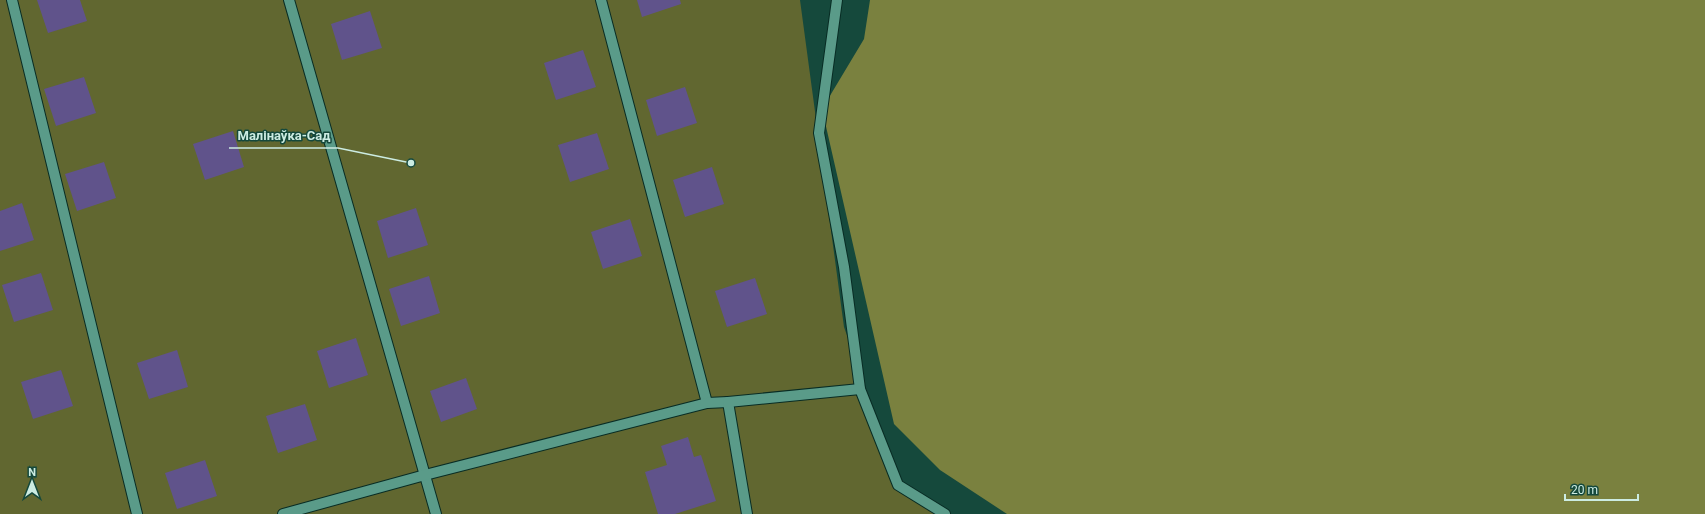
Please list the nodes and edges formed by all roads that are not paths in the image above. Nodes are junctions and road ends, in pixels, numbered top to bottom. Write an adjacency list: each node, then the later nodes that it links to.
1 (12, 0): 9 (street)
2 (289, 0): 8 (street)
3 (601, 0): 7 (street)
4 (837, 0): 5 (street)
5 (860, 389): 6 (street); 13 (street)
6 (728, 402): 7 (street); 12 (street)
7 (707, 403): 8 (street)
8 (425, 475): 10 (street); 11 (street)
9 (137, 514)
10 (283, 514)
11 (436, 514)
12 (747, 514)
13 (945, 514)

